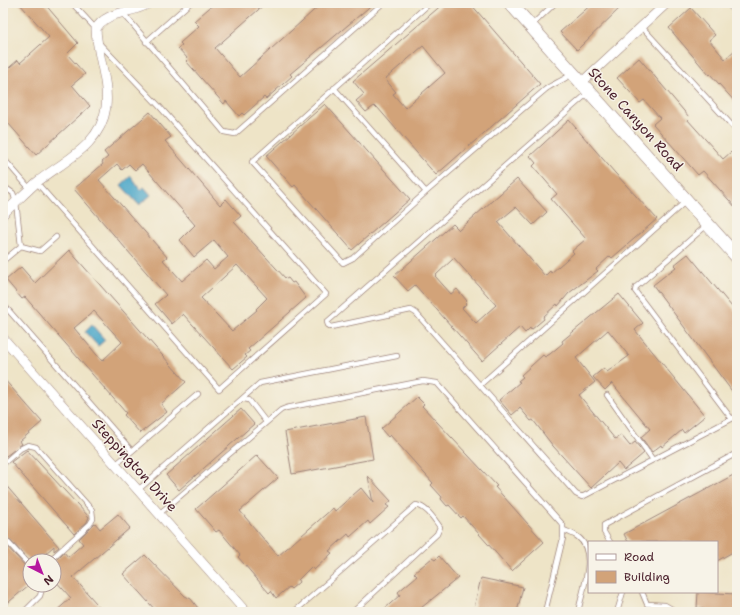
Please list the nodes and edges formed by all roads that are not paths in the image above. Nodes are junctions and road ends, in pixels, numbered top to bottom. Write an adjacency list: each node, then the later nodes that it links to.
1 (72, 3): 14 (lane)
2 (149, 3): 11 (street)
3 (190, 3): 15 (lane)
4 (383, 3): 15 (lane)
5 (430, 3): 18 (lane)
6 (510, 3): 12 (street, Stone Canyon Road)
7 (555, 3): 12 (lane)
8 (667, 3): 13 (street)
9 (730, 3): 10 (street)
10 (737, 11)
11 (123, 14): 14 (street); 15 (lane)
12 (531, 26): 17 (street, Stone Canyon Road)
13 (642, 27): 17 (street); 19 (lane)
14 (96, 29): 16 (street)
15 (146, 42)
16 (98, 43): 22 (street); 22 (lane)
17 (581, 83): 23 (lane); 24 (street, Stone Canyon Road); 35 (lane)
18 (334, 88): 23 (lane); 23 (lane)
19 (737, 131)
20 (3, 158): 22 (lane)
21 (3, 186): 25 (lane)
22 (34, 186): 25 (street)
23 (426, 192)
24 (687, 200): 27 (street, Stone Canyon Road); 35 (lane)
25 (16, 202): 26 (street); 29 (lane)
26 (3, 214)
27 (708, 224): 30 (street, Stone Canyon Road); 40 (lane)
28 (56, 237): 29 (lane)
29 (21, 246): 31 (lane)
30 (737, 257)
31 (3, 261)
32 (3, 304): 42 (lane)
33 (3, 338): 46 (street, Steppington Drive)
34 (397, 356): 38 (lane)
35 (480, 385): 44 (lane)
36 (198, 394): 42 (lane)
37 (607, 395): 44 (lane)
38 (244, 399): 41 (lane); 47 (lane)
39 (737, 416): 40 (lane)
40 (732, 418): 44 (lane)
41 (266, 422): 48 (lane); 49 (lane)
42 (132, 451): 46 (lane)
43 (737, 453): 51 (lane)
44 (653, 460)
45 (3, 464): 52 (lane)
46 (115, 465): 47 (street, Steppington Drive)
47 (138, 490): 48 (street, Steppington Drive)
48 (159, 514): 60 (street, Steppington Drive)
49 (564, 530): 53 (lane); 63 (lane)
50 (3, 537): 54 (lane)
51 (609, 541)
52 (58, 553)
53 (588, 556)
54 (22, 557)
55 (588, 566): 64 (lane)
56 (41, 593): 59 (lane)
57 (623, 593): 65 (lane)
58 (642, 593): 66 (lane)
59 (24, 612)
60 (246, 612)
61 (294, 612): 62 (lane)
62 (353, 612)
63 (545, 612)
64 (578, 612)
65 (617, 612)
66 (677, 612)

